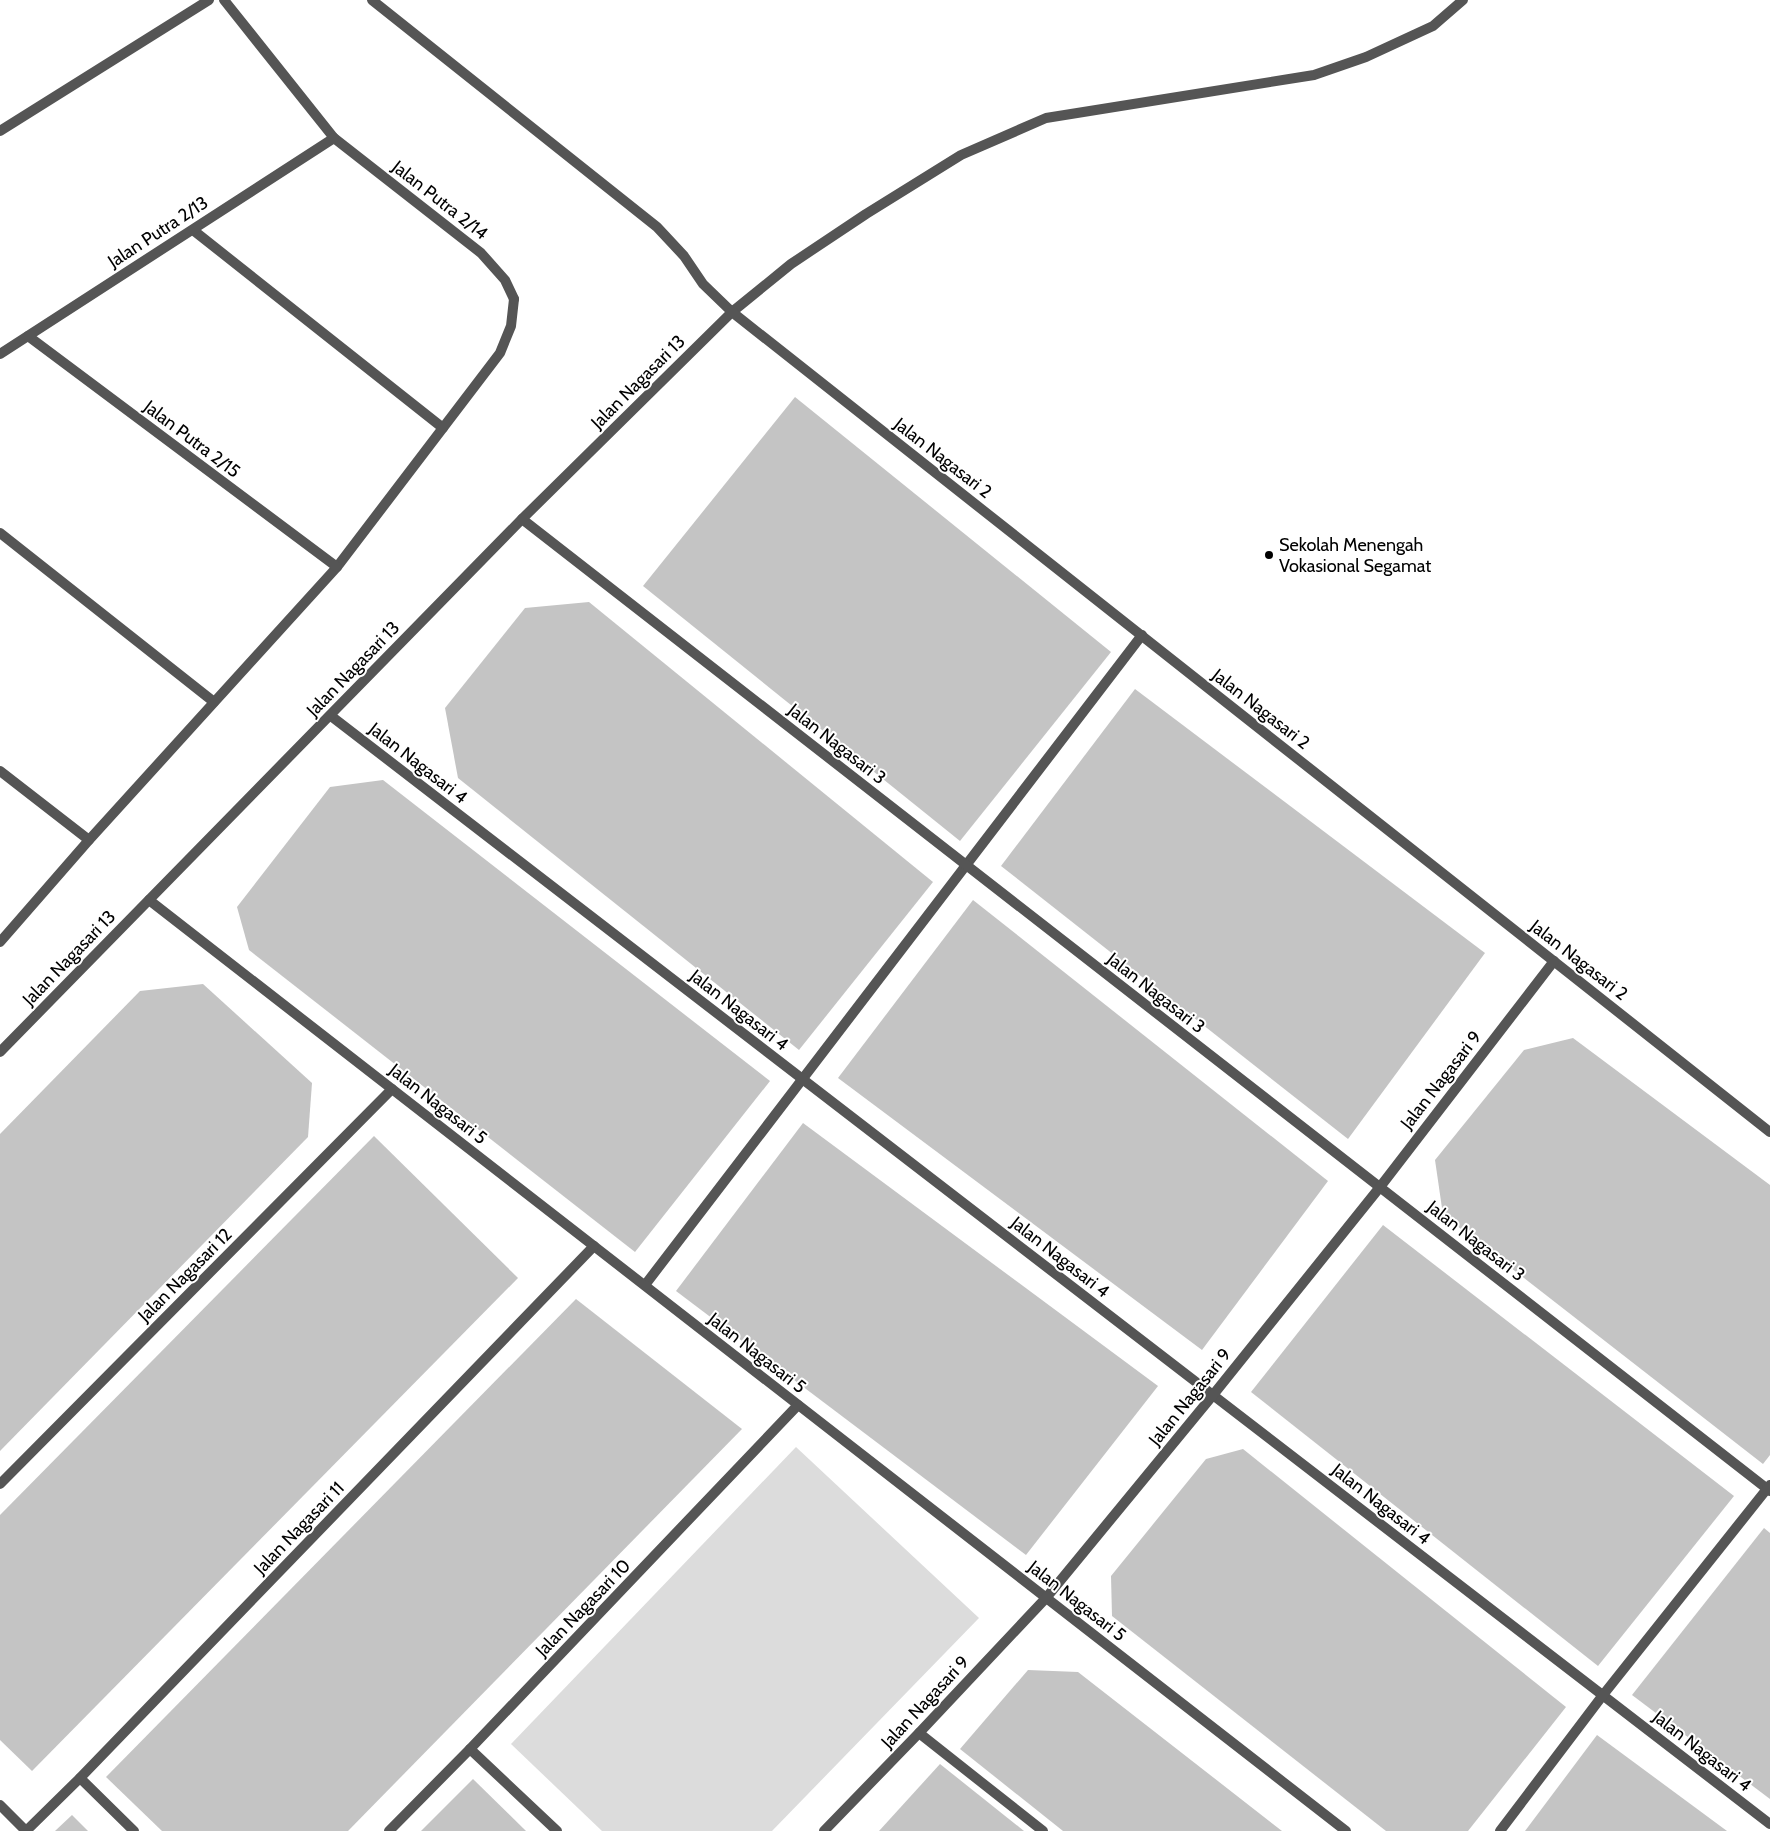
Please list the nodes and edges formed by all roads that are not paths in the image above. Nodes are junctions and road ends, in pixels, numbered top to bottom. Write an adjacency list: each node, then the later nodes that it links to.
1 (209, 0): 5 (street)
2 (224, 0): 6 (street, Jalan Putra 2/14)
3 (372, 0): 8 (street, Jalan Nagasari 2)
4 (1463, 0): 8 (street, Jalan Nagasari 13)
5 (0, 131)
6 (334, 138): 7 (street, Jalan Putra 2/13); 11 (street, Jalan Putra 2/14)
7 (192, 230): 9 (street, Jalan Putra 2/13); 11 (street)
8 (732, 312): 12 (street, Jalan Nagasari 13); 15 (street, Jalan Nagasari 2)
9 (28, 336): 10 (street, Jalan Putra 2/13); 14 (street, Jalan Putra 2/15)
10 (0, 354)
11 (443, 428): 14 (street)
12 (522, 519): 17 (street, Jalan Nagasari 13); 20 (street, Jalan Nagasari 3)
13 (0, 533): 16 (street)
14 (337, 567): 16 (street)
15 (1142, 635): 20 (street); 23 (street, Jalan Nagasari 2)
16 (214, 702): 19 (street)
17 (331, 716): 21 (street, Jalan Nagasari 13); 25 (street, Jalan Nagasari 4)
18 (0, 771): 19 (street)
19 (89, 840): 22 (street)
20 (965, 864): 25 (street); 28 (street, Jalan Nagasari 3)
21 (149, 900): 24 (street, Jalan Nagasari 13); 26 (street, Jalan Nagasari 5)
22 (0, 942)
23 (1554, 961): 27 (street, Jalan Nagasari 2); 28 (street, Jalan Nagasari 9)
24 (0, 1052)
25 (802, 1078): 30 (street); 31 (street, Jalan Nagasari 4)
26 (392, 1089): 29 (street, Jalan Nagasari 5); 33 (street, Jalan Nagasari 12)
27 (1770, 1132)
28 (1380, 1187): 31 (street, Jalan Nagasari 9); 34 (street, Jalan Nagasari 3)
29 (594, 1246): 30 (street, Jalan Nagasari 5); 39 (street, Jalan Nagasari 11)
30 (645, 1285): 32 (street, Jalan Nagasari 5)
31 (1214, 1395): 35 (street, Jalan Nagasari 9); 36 (street, Jalan Nagasari 4)
32 (798, 1405): 35 (street, Jalan Nagasari 5); 38 (street, Jalan Nagasari 10)
33 (0, 1484)
34 (1769, 1488): 36 (street)
35 (1046, 1598): 37 (street, Jalan Nagasari 9); 48 (street, Jalan Nagasari 5)
36 (1603, 1695): 41 (street, Jalan Nagasari 4); 49 (street)
37 (919, 1733): 46 (street, Jalan Nagasari 9); 47 (street)
38 (470, 1749): 44 (street, Jalan Nagasari 10); 45 (street)
39 (80, 1778): 42 (street, Jalan Nagasari 11); 43 (street)
40 (0, 1806): 42 (street)
41 (1770, 1824)
42 (26, 1831)
43 (134, 1831)
44 (389, 1831)
45 (557, 1831)
46 (824, 1831)
47 (1043, 1831)
48 (1346, 1831)
49 (1500, 1831)

